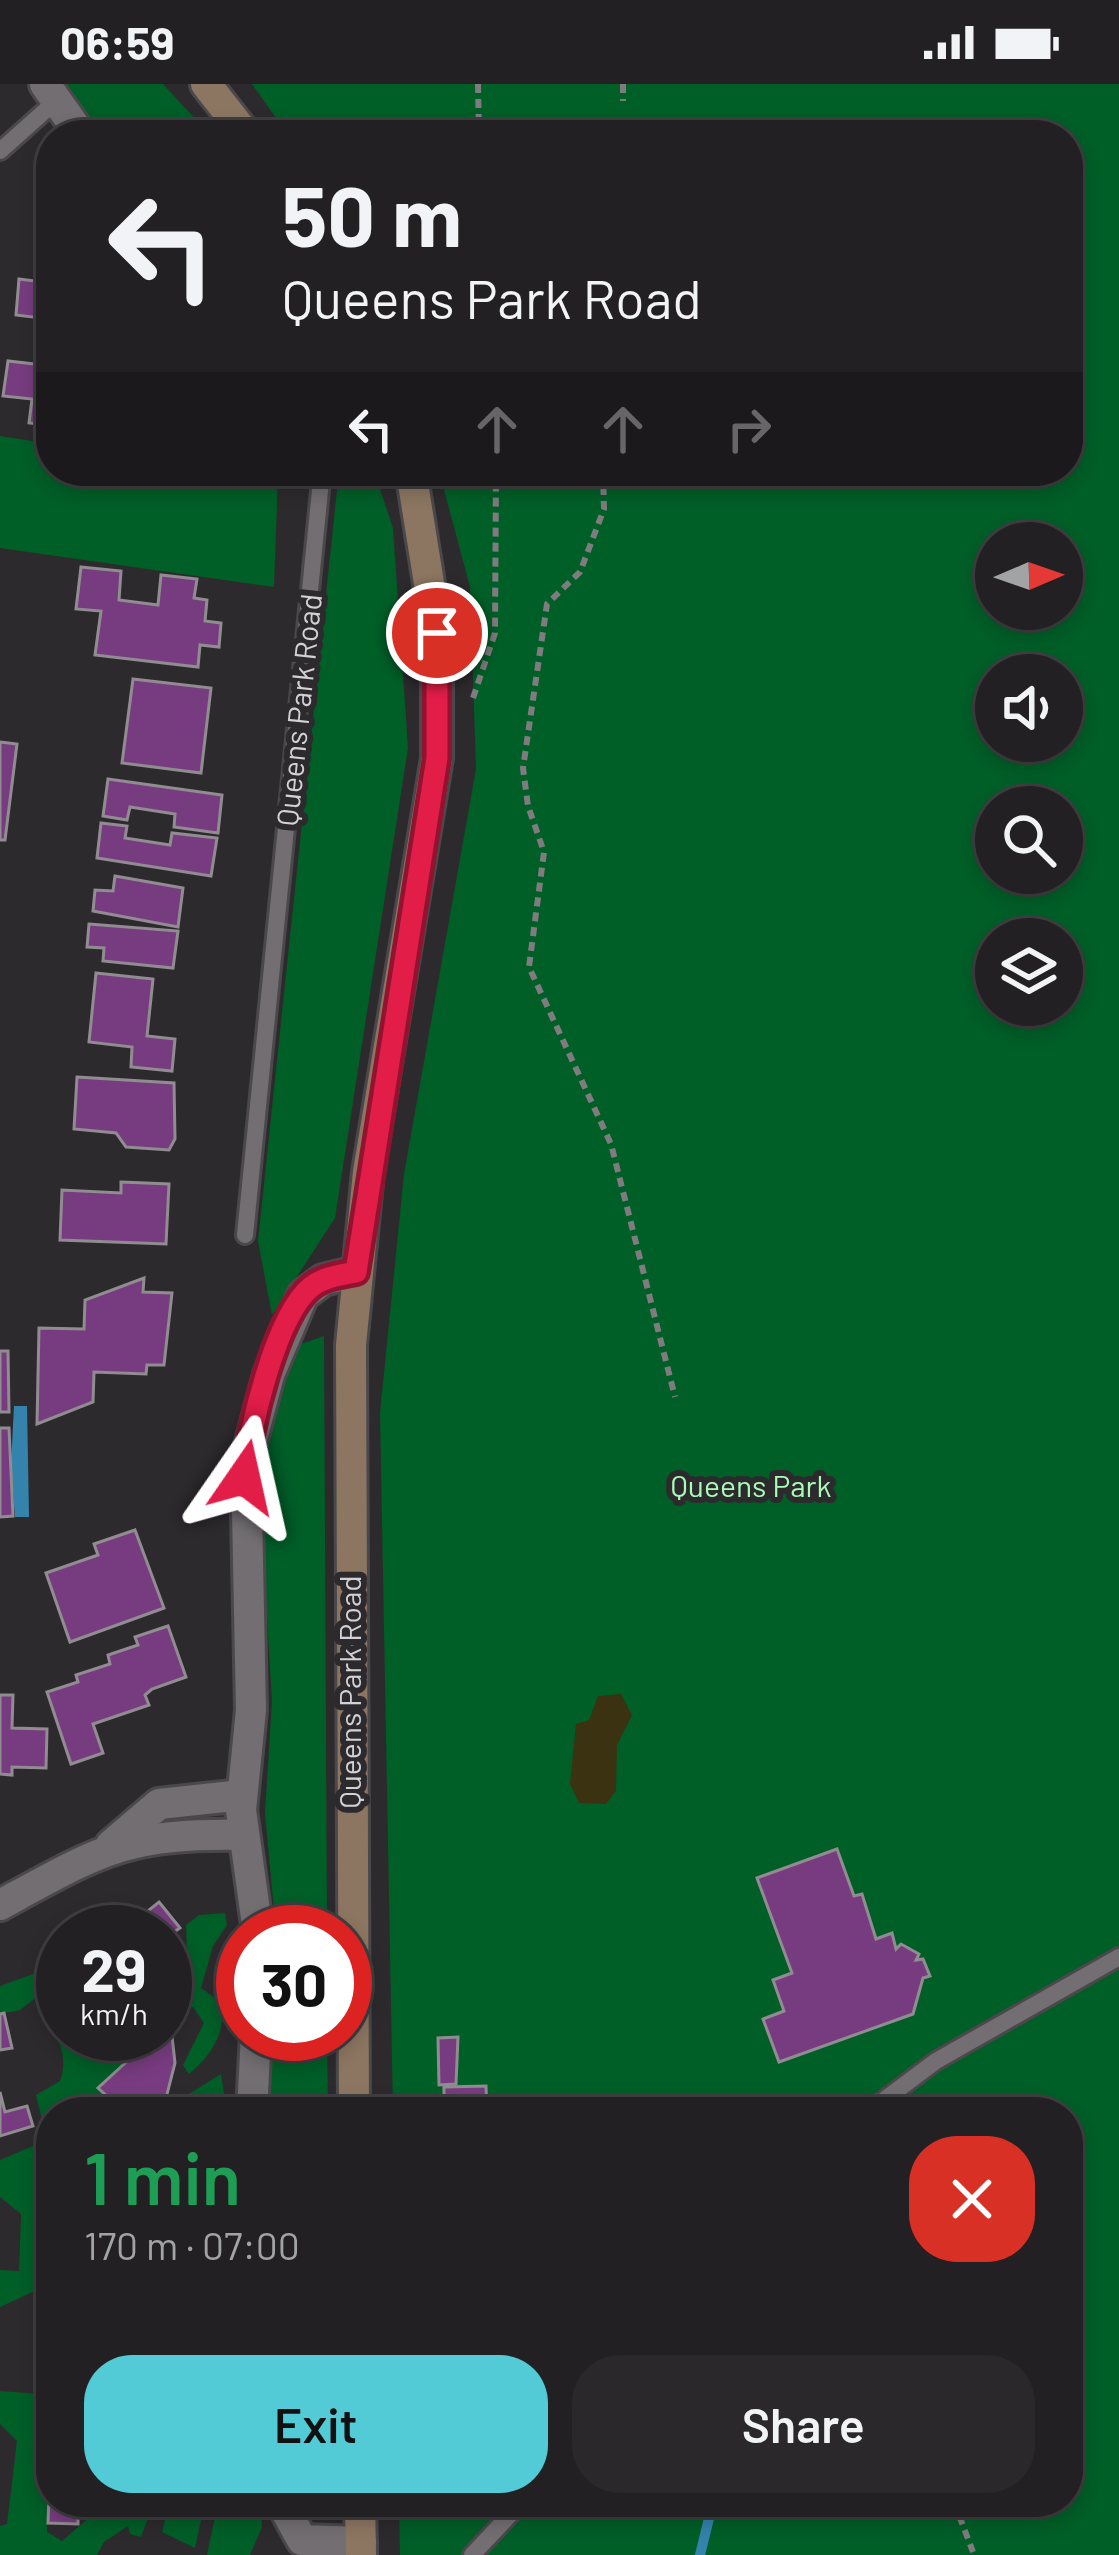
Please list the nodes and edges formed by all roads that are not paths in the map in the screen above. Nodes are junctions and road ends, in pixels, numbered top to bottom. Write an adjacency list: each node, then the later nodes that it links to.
1 (206, 84): 4 (main road)
2 (51, 93): 3 (street); 5 (lane)
3 (70, 120)
4 (234, 120)
5 (0, 151)
6 (320, 486): 8 (lane, Queens Park Road)
7 (413, 486): 9 (main road, Queens Park Road)
8 (245, 1235)
9 (356, 1272): 10 (street); 18 (main road, Queens Park Road)
10 (242, 1796): 11 (street); 12 (street)
11 (243, 1834): 12 (street); 14 (street)
12 (106, 1848): 13 (street)
13 (0, 1905)
14 (254, 1905)
15 (1119, 1957): 19 (lane)
16 (255, 2061): 17 (street)
17 (253, 2097)
18 (354, 2097)
19 (888, 2097)
20 (284, 2517): 23 (street)
21 (360, 2517): 24 (main road)
22 (508, 2517): 25 (lane)
23 (291, 2547): 24 (street)
24 (361, 2549)
25 (472, 2555)

